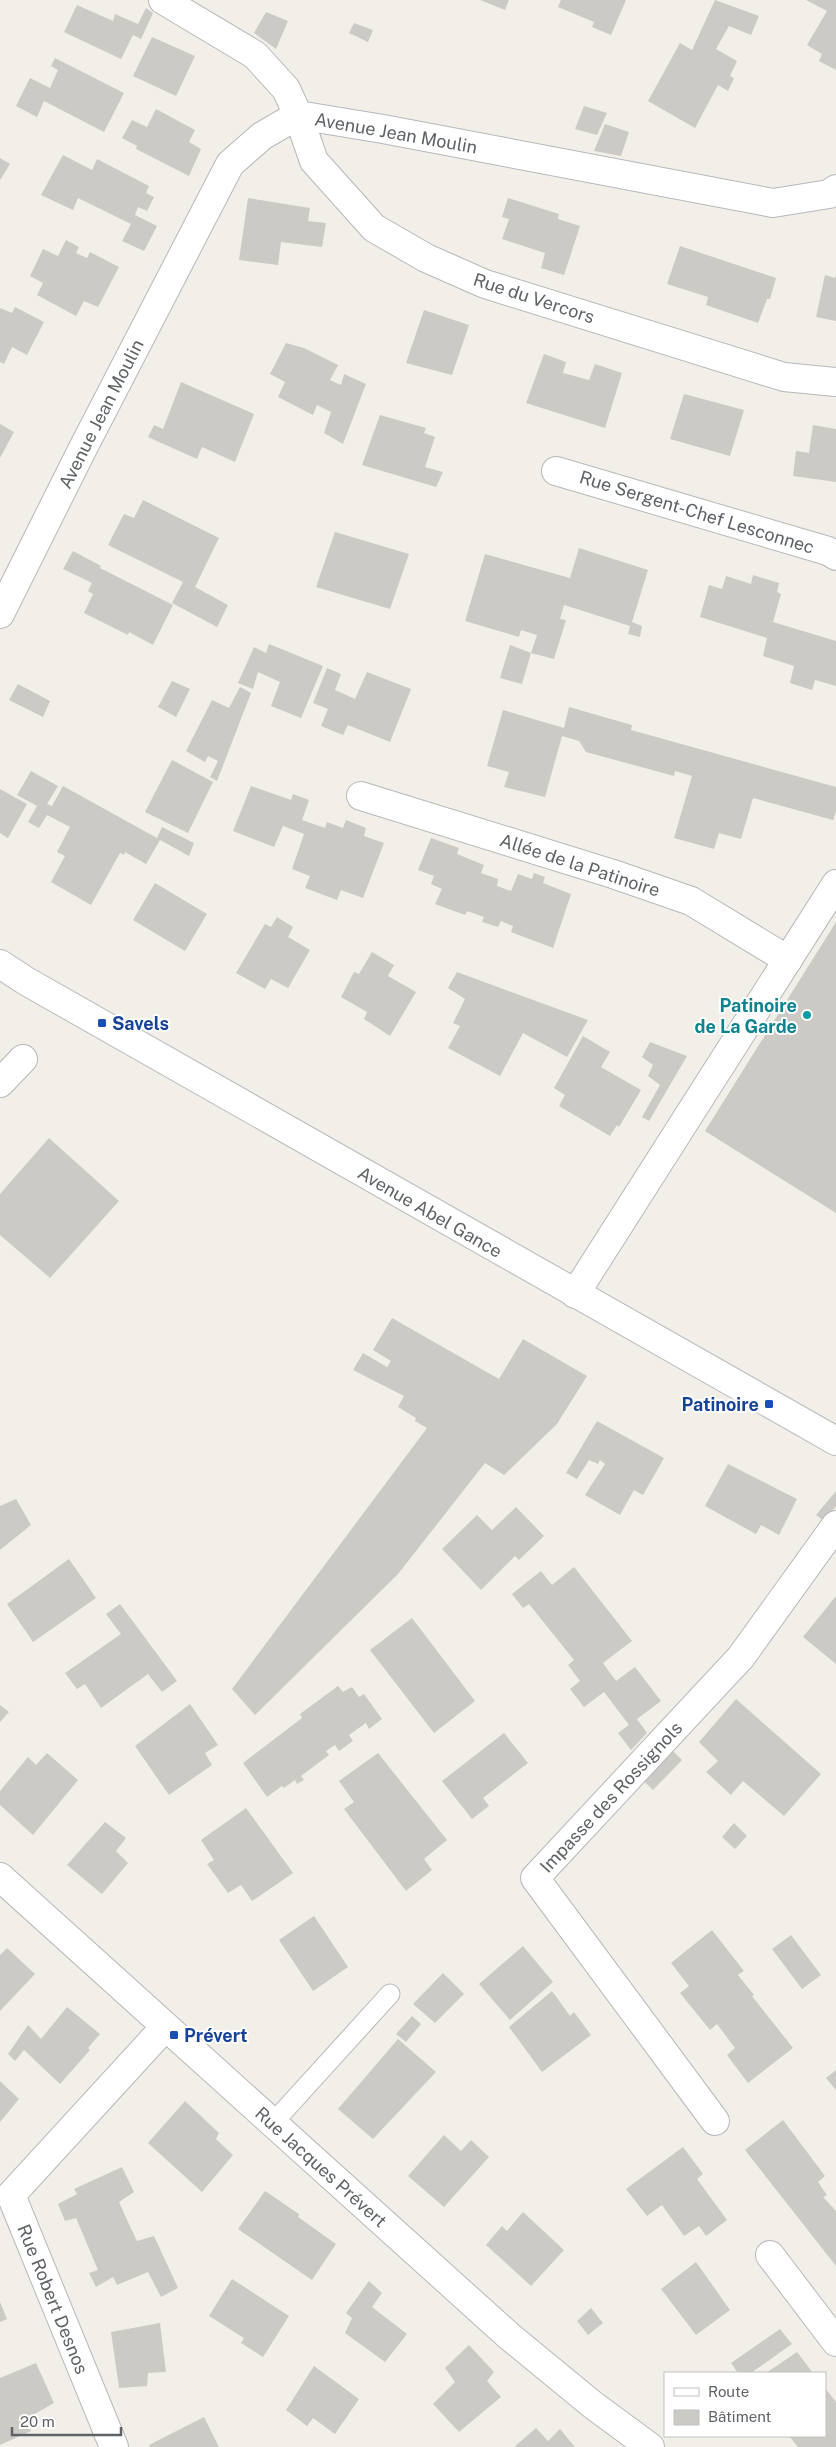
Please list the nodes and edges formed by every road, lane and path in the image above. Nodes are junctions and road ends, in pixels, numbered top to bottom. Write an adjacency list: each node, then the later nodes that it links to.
1 (163, 0): 2 (street, Rue du Vercors)
2 (298, 116): 3 (street, Avenue Jean Moulin); 4 (street, Rue du Vercors); 7 (street, Avenue Jean Moulin)
3 (836, 189)
4 (836, 382)
5 (556, 471): 6 (street, Rue Sergent-Chef Lesconnec)
6 (836, 556)
7 (0, 614)
8 (361, 796): 10 (street, Allée de la Patinoire)
9 (836, 884): 10 (street)
10 (788, 960): 16 (street)
11 (0, 964): 13 (street, Avenue Abel Gance)
12 (0, 972): 13 (street, Avenue Abel Gance)
13 (26, 981): 16 (street, Avenue Abel Gance)
14 (23, 1059): 15 (street)
15 (0, 1083)
16 (575, 1294): 17 (street, Avenue Abel Gance)
17 (836, 1441)
18 (836, 1526): 22 (street, Impasse des Rossignols)
19 (0, 1877): 21 (street, Rue Jacques Prévert)
20 (390, 1994): 23 (lane)
21 (165, 2027): 23 (street, Rue Jacques Prévert); 26 (street, Rue Robert Desnos)
22 (715, 2121)
23 (272, 2124): 27 (street, Rue Jacques Prévert)
24 (770, 2255): 25 (street)
25 (836, 2342)
26 (114, 2447)
27 (650, 2447)

